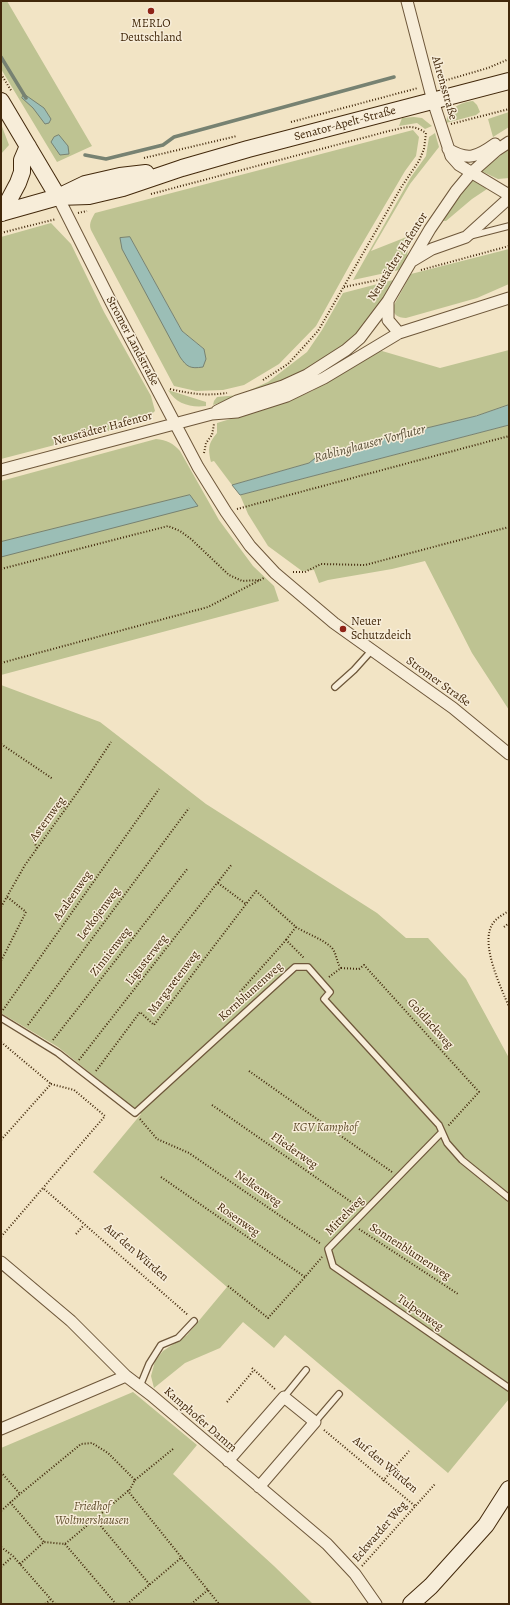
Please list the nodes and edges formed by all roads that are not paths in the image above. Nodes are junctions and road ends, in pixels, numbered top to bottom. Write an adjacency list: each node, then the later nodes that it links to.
1 (407, 1): 4 (street, Ahrensstraße)
2 (509, 81): 4 (street, Senator-Apelt-Straße)
3 (9, 100): 7 (street, Stromer Landstraße)
4 (433, 100): 8 (street, Ahrensstraße); 11 (street, Senator-Apelt-Straße)
5 (509, 135): 8 (street)
6 (509, 142): 9 (street, Neustädter Hafentor)
7 (28, 146): 11 (street, Stromer Landstraße); 12 (street)
8 (448, 149): 9 (street, Ahrensstraße)
9 (471, 174): 10 (street, Ahrensstraße); 15 (street, Neustädter Hafentor)
10 (509, 196): 14 (street)
11 (58, 197): 12 (street, Senator-Apelt-Straße); 20 (street, Stromer Landstraße)
12 (1, 213)
13 (509, 226): 14 (lane)
14 (466, 237): 15 (street)
15 (410, 262): 17 (street, Neustädter Hafentor)
16 (509, 298): 18 (street, Neustädter Hafentor)
17 (388, 301): 18 (street); 19 (street, Neustädter Hafentor)
18 (400, 333): 19 (street, Neustädter Hafentor)
19 (212, 414): 20 (street, Neustädter Hafentor)
20 (176, 423): 21 (street, Neustädter Hafentor); 22 (street, Stromer Landstraße)
21 (1, 470)
22 (275, 573): 23 (street, Stromer Straße)
23 (372, 650): 24 (lane); 25 (street, Stromer Straße)
24 (335, 687)
25 (509, 754)
26 (1, 1018): 27 (lane, Kornblumenweg)
27 (442, 1132): 28 (lane); 29 (lane, Mittelweg)
28 (509, 1198)
29 (328, 1249): 35 (lane, Tulpenweg)
30 (1, 1262): 33 (street, Kamphofer Damm)
31 (194, 1321): 34 (lane)
32 (306, 1370): 37 (lane)
33 (126, 1376): 34 (street, Kamphofer Damm); 39 (street)
34 (140, 1386): 40 (street, Kamphofer Damm)
35 (509, 1388)
36 (339, 1394): 38 (lane)
37 (284, 1397): 38 (street); 40 (street)
38 (315, 1422): 41 (street)
39 (1, 1429)
40 (228, 1461): 41 (street, Kamphofer Damm)
41 (259, 1487): 43 (street, Kamphofer Damm)
42 (509, 1489): 44 (street)
43 (376, 1604)
44 (411, 1604)

